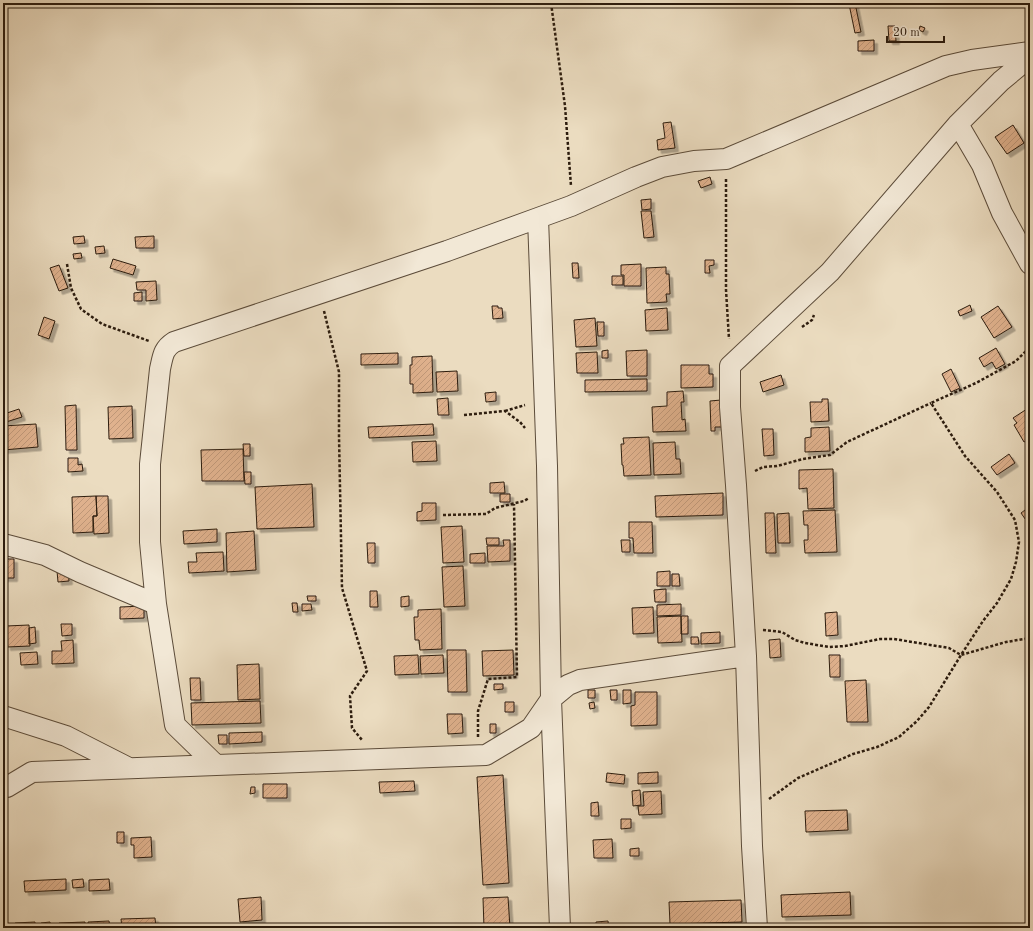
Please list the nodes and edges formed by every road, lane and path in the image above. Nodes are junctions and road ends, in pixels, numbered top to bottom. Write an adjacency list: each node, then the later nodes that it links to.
1 (551, 3): 6 (path)
2 (1030, 52): 5 (street)
3 (1030, 57): 4 (street)
4 (958, 124): 9 (street); 13 (street)
5 (726, 159): 6 (street); 13 (path)
6 (571, 206): 7 (street)
7 (538, 218): 11 (street); 27 (street)
8 (67, 264): 11 (path)
9 (1030, 264)
10 (323, 305): 30 (path)
11 (167, 347): 22 (street)
12 (1030, 347): 14 (path)
13 (730, 366): 17 (street)
14 (931, 403): 17 (path); 25 (path)
15 (464, 415): 16 (path)
16 (529, 431)
17 (736, 485): 23 (street)
18 (530, 497): 19 (path)
19 (514, 504): 20 (path); 29 (path)
20 (443, 515)
21 (3, 544): 22 (street)
22 (156, 604): 31 (street)
23 (744, 628): 25 (path); 26 (street)
24 (1030, 638): 25 (path)
25 (960, 655): 34 (path)
26 (746, 656): 27 (street); 34 (street)
27 (552, 699): 29 (street); 35 (street)
28 (3, 716): 32 (street)
29 (478, 755): 30 (street)
30 (377, 759): 31 (street)
31 (216, 765): 32 (street)
32 (131, 768): 33 (street)
33 (4, 788)
34 (752, 813): 36 (street)
35 (560, 928)
36 (758, 928)

